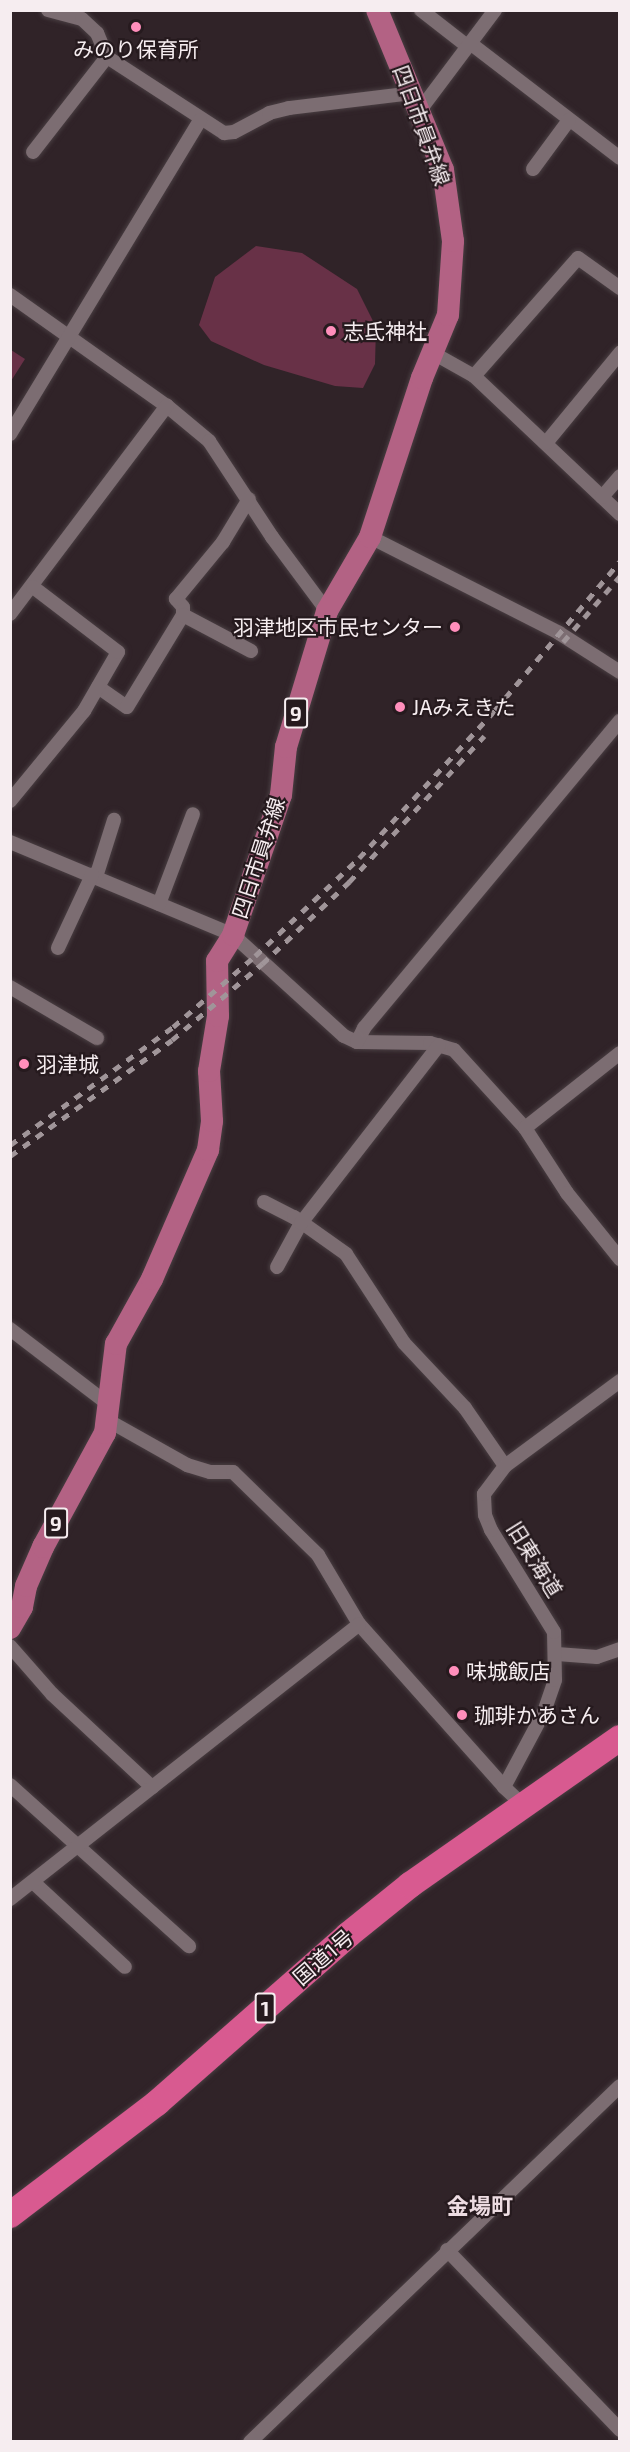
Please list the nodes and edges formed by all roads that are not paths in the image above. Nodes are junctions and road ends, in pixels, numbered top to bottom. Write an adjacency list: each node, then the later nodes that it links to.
1 (48, 10): 6 (street)
2 (377, 10): 7 (main road, 四日市員弁線 / 9)
3 (421, 10): 5 (street)
4 (495, 10): 5 (street)
5 (469, 45): 7 (street); 9 (street)
6 (107, 57): 8 (street); 10 (street)
7 (416, 102): 8 (street); 16 (main road, 四日市員弁線 / 9)
8 (200, 120): 15 (street)
9 (570, 120): 11 (street); 12 (street)
10 (33, 152)
11 (620, 158)
12 (533, 169)
13 (620, 288): 18 (street)
14 (10, 294): 15 (street)
15 (69, 334): 19 (street); 20 (street)
16 (433, 353): 18 (street); 26 (main road, 四日市員弁線 / 9)
17 (620, 353): 21 (street)
18 (474, 376): 21 (street)
19 (167, 406): 24 (street); 27 (street)
20 (10, 434)
21 (546, 443): 23 (street)
22 (620, 476): 23 (street)
23 (602, 497): 25 (street)
24 (249, 499): 28 (street); 30 (street)
25 (620, 513)
26 (370, 537): 28 (main road, 四日市員弁線 / 9); 32 (street)
27 (33, 587): 29 (street); 33 (street)
28 (327, 611): 41 (main road, 四日市員弁線 / 9)
29 (10, 614)
30 (183, 615): 31 (street); 33 (street)
31 (250, 651)
32 (620, 672)
33 (98, 687): 35 (street)
34 (620, 721): 45 (street)
35 (10, 801)
36 (193, 814): 40 (street)
37 (114, 820): 39 (street)
38 (10, 842): 39 (street)
39 (94, 876): 40 (street); 42 (street)
40 (159, 904): 41 (street)
41 (233, 935): 45 (street); 55 (main road, 四日市員弁線 / 9)
42 (58, 948)
43 (10, 987): 44 (street)
44 (97, 1038)
45 (357, 1042): 46 (street)
46 (439, 1045): 48 (street); 50 (street)
47 (620, 1053): 48 (street)
48 (525, 1128): 51 (street)
49 (264, 1202): 50 (street)
50 (301, 1223): 52 (street); 56 (street)
51 (620, 1259)
52 (277, 1267)
53 (10, 1329): 55 (street)
54 (620, 1380): 56 (street, 旧東海道)
55 (108, 1412): 57 (street); 58 (main road, 四日市員弁線 / 9)
56 (505, 1466): 61 (street, 旧東海道)
57 (359, 1624): 64 (street); 65 (street)
58 (10, 1628)
59 (10, 1646): 65 (street)
60 (620, 1649): 61 (street)
61 (557, 1654): 64 (street, 旧東海道)
62 (618, 1742): 66 (highway, 国道1号 / 1)
63 (10, 1785): 67 (street)
64 (504, 1786): 66 (street)
65 (152, 1787): 67 (street)
66 (522, 1804): 73 (highway, 国道1号 / 1)
67 (79, 1845): 68 (street); 70 (street)
68 (33, 1882): 69 (street); 71 (street)
69 (10, 1899)
70 (189, 1946)
71 (125, 1967)
72 (620, 2086): 74 (street)
73 (10, 2215)
74 (447, 2250): 75 (street); 76 (street)
75 (620, 2430)
76 (250, 2442)

